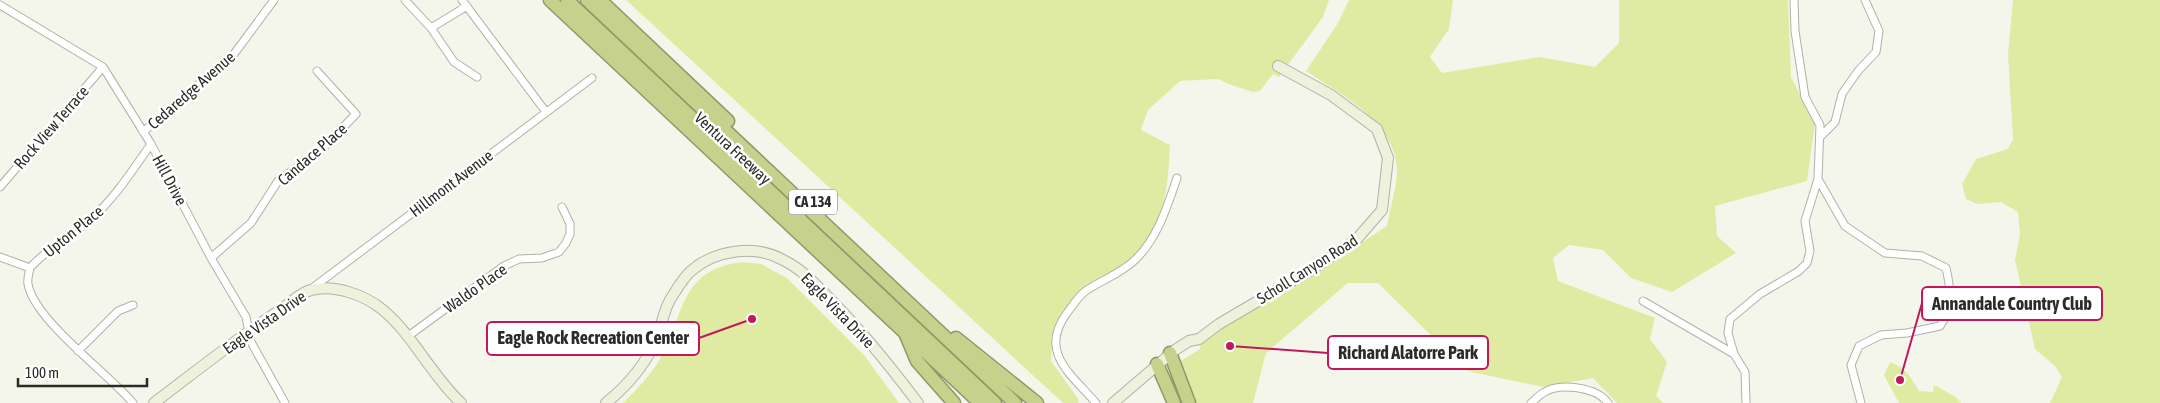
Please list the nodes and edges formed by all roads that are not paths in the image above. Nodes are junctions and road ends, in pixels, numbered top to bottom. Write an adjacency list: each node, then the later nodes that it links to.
1 (2, 0): 11 (street)
2 (274, 0): 19 (street, Cedaredge Avenue)
3 (405, 0): 12 (street)
4 (550, 0): 33 (highway, Ventura Freeway / CA 134)
5 (567, 0): 48 (highway)
6 (587, 0): 49 (highway)
7 (600, 0): 35 (highway, Ventura Freeway / CA 134)
8 (1794, 0): 20 (street)
9 (1864, 0): 20 (street)
10 (464, 3): 12 (street); 18 (street)
11 (0, 5): 14 (street, Hill Drive)
12 (431, 28): 16 (street)
13 (1278, 66): 37 (street, Scholl Canyon Road)
14 (102, 67): 19 (street, Hill Drive); 24 (street, Rock View Terrace)
15 (317, 71): 27 (street, Candace Place)
16 (477, 77)
17 (592, 78): 18 (street, Hillmont Avenue)
18 (546, 112): 29 (street, Hillmont Avenue)
19 (143, 132): 21 (street, Hill Drive)
20 (1820, 137): 23 (street)
21 (151, 144): 27 (street, Hill Drive); 28 (street, Upton Place)
22 (1177, 178): 52 (street)
23 (1818, 179): 38 (street); 59 (street)
24 (0, 187)
25 (562, 206): 34 (street, Waldo Place)
26 (0, 257): 28 (street, Upton Place)
27 (211, 258): 32 (street, Hill Drive)
28 (30, 268): 36 (street, Upton Place)
29 (311, 290): 32 (street, Eagle Vista Drive); 34 (street, Eagle Vista Drive)
30 (1642, 302): 38 (street)
31 (133, 305): 36 (street)
32 (249, 331): 41 (street, Eagle Vista Drive); 42 (street, Hill Drive)
33 (904, 331): 46 (highway); 47 (highway, Ventura Freeway / CA 134)
34 (407, 337): 43 (street, Eagle Vista Drive)
35 (956, 338): 50 (highway, Ventura Freeway / CA 134); 51 (highway)
36 (78, 352): 40 (street, Upton Place)
37 (1170, 354): 39 (street, Scholl Canyon Road); 55 (highway)
38 (1734, 354): 58 (street)
39 (1158, 364): 53 (street, Scholl Canyon Road); 54 (highway)
40 (132, 403)
41 (154, 403)
42 (285, 403)
43 (461, 403)
44 (606, 403): 45 (street, Eagle Vista Drive)
45 (918, 403)
46 (954, 403)
47 (980, 403)
48 (995, 403)
49 (1015, 403)
50 (1025, 403)
51 (1038, 403)
52 (1096, 403)
53 (1113, 403)
54 (1174, 403)
55 (1189, 403)
56 (1531, 403): 57 (street)
57 (1608, 403)
58 (1746, 403)
59 (1861, 403)

